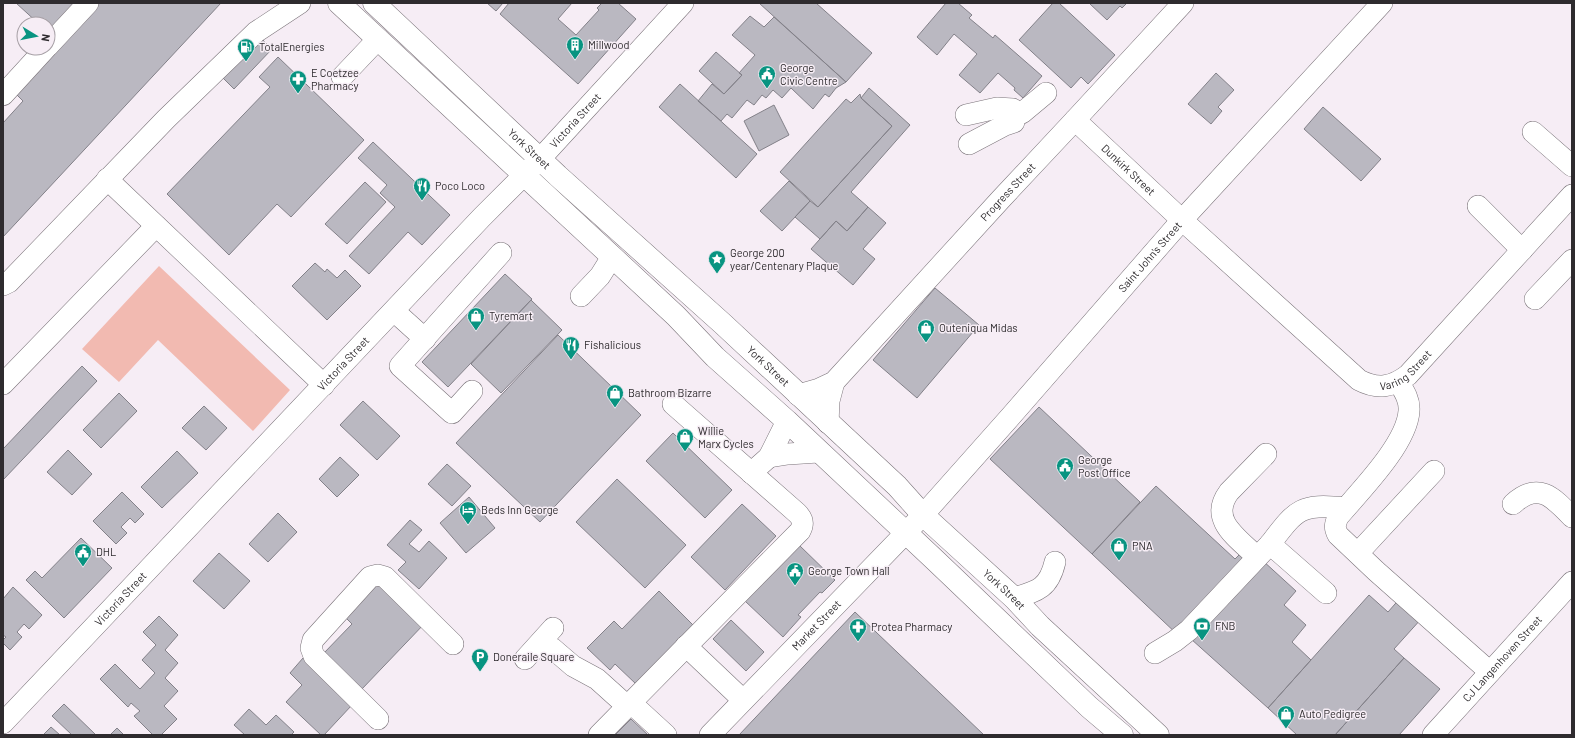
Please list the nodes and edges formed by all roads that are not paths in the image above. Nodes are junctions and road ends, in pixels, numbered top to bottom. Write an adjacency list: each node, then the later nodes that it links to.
1 (88, 3): 8 (street)
2 (300, 3): 22 (street)
3 (339, 3): 9 (main road, York Street)
4 (374, 3): 19 (main road, York Street)
5 (683, 3): 19 (street, Victoria Street)
6 (1183, 3): 16 (street, Progress Street)
7 (1382, 3): 25 (street, Saint John's Street)
8 (56, 37)
9 (378, 39): 11 (street); 21 (main road, York Street)
10 (39, 56): 13 (street)
11 (342, 77)
12 (1046, 93): 14 (street)
13 (3, 95)
14 (1016, 114): 15 (street); 18 (street)
15 (966, 115)
16 (1075, 120): 25 (street, Dunkirk Street); 36 (street, Progress Street)
17 (1533, 132): 20 (street)
18 (969, 144)
19 (540, 160): 21 (street, Victoria Street); 41 (main road, York Street)
20 (1572, 166)
21 (524, 175): 29 (main road, York Street); 34 (street, Victoria Street)
22 (107, 179): 26 (street); 31 (street)
23 (1572, 195): 27 (street, Varing Street)
24 (1478, 206): 27 (street)
25 (1182, 220): 37 (street, Varing Street); 52 (street, Saint John's Street)
26 (156, 226): 38 (street); 39 (street)
27 (1522, 250): 37 (street, Varing Street)
28 (501, 253): 35 (street)
29 (612, 257): 32 (street); 43 (main road, York Street)
30 (1572, 260): 33 (street)
31 (3, 284)
32 (581, 296)
33 (1535, 299)
34 (394, 311): 35 (street); 39 (street, Victoria Street)
35 (425, 339): 40 (street)
36 (834, 382): 41 (street, Progress Street); 44 (street, Progress Street)
37 (1399, 382): 51 (street)
38 (3, 384)
39 (324, 385): 71 (street, Victoria Street)
40 (472, 391)
41 (798, 395): 44 (main road, York Street)
42 (673, 404): 49 (street)
43 (787, 421): 45 (main road, York Street); 47 (street)
44 (828, 423): 52 (main road, York Street)
45 (818, 452): 47 (street); 54 (main road, York Street)
46 (1266, 454): 55 (street)
47 (769, 457): 49 (street)
48 (1434, 471): 56 (street)
49 (751, 473): 63 (street)
50 (1512, 504): 53 (street)
51 (1345, 508): 55 (street); 56 (street)
52 (923, 515): 54 (street, Market Street); 60 (main road, York Street)
53 (1572, 517)
54 (905, 532): 68 (street, Market Street); 75 (main road, York Street)
55 (1264, 550): 59 (street); 65 (street)
56 (1358, 553): 67 (street)
57 (1055, 562): 60 (street)
58 (1572, 582): 67 (street, CJ Langenhoven Street)
59 (1326, 593)
60 (1014, 598): 76 (main road, York Street)
61 (553, 628): 66 (street)
62 (453, 644): 70 (street)
63 (686, 646): 68 (street); 69 (street)
64 (552, 648): 69 (street)
65 (1155, 653)
66 (525, 659)
67 (1490, 672): 77 (street, CJ Langenhoven Street)
68 (744, 700): 74 (street, Market Street)
69 (629, 704): 72 (street); 73 (street)
70 (378, 719)
71 (3, 723)
72 (599, 735)
73 (666, 735)
74 (710, 735)
75 (1122, 735)
76 (1158, 735)
77 (1433, 735)

